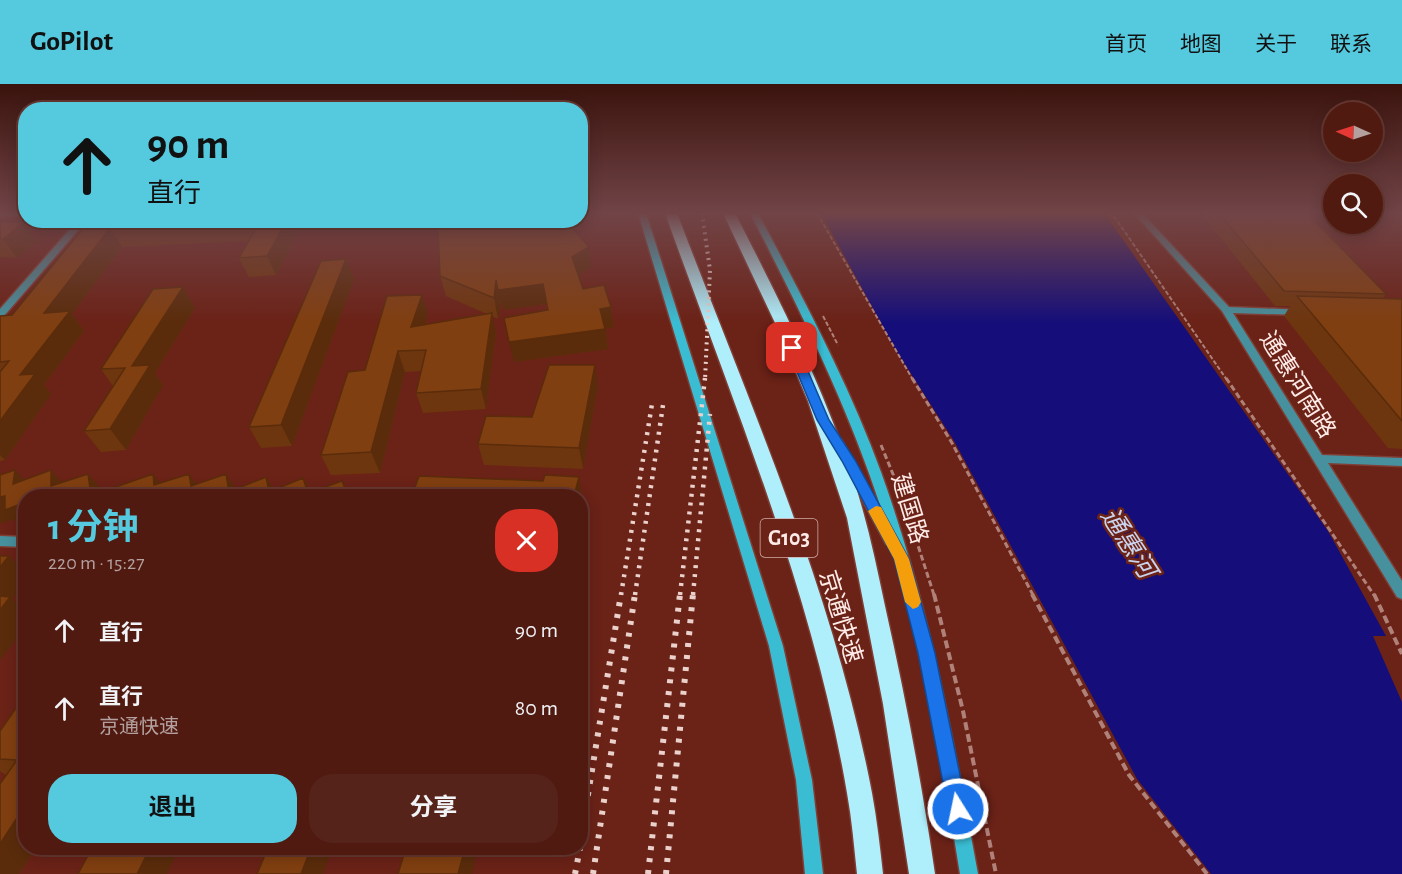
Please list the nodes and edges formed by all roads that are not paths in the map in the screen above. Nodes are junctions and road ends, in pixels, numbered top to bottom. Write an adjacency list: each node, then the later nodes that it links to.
1 (57, 250): 9 (street)
2 (653, 250): 17 (main road)
3 (684, 250): 18 (highway, 京通快速 / G103)
4 (746, 250): 10 (highway, 京通快速)
5 (773, 250): 15 (main road, 建国路)
6 (1171, 250): 7 (street, 通惠河南路)
7 (1226, 310): 8 (street); 11 (street, 通惠河南路)
8 (1308, 312)
9 (0, 315)
10 (823, 420): 15 (main road); 19 (highway, 京通快速)
11 (1320, 459): 12 (street); 16 (street, 通惠河南路)
12 (1402, 462)
13 (0, 541): 14 (street)
14 (18, 542)
15 (901, 559): 20 (main road, 建国路)
16 (1402, 593)
17 (814, 874)
18 (870, 874)
19 (922, 874)
20 (969, 874)

